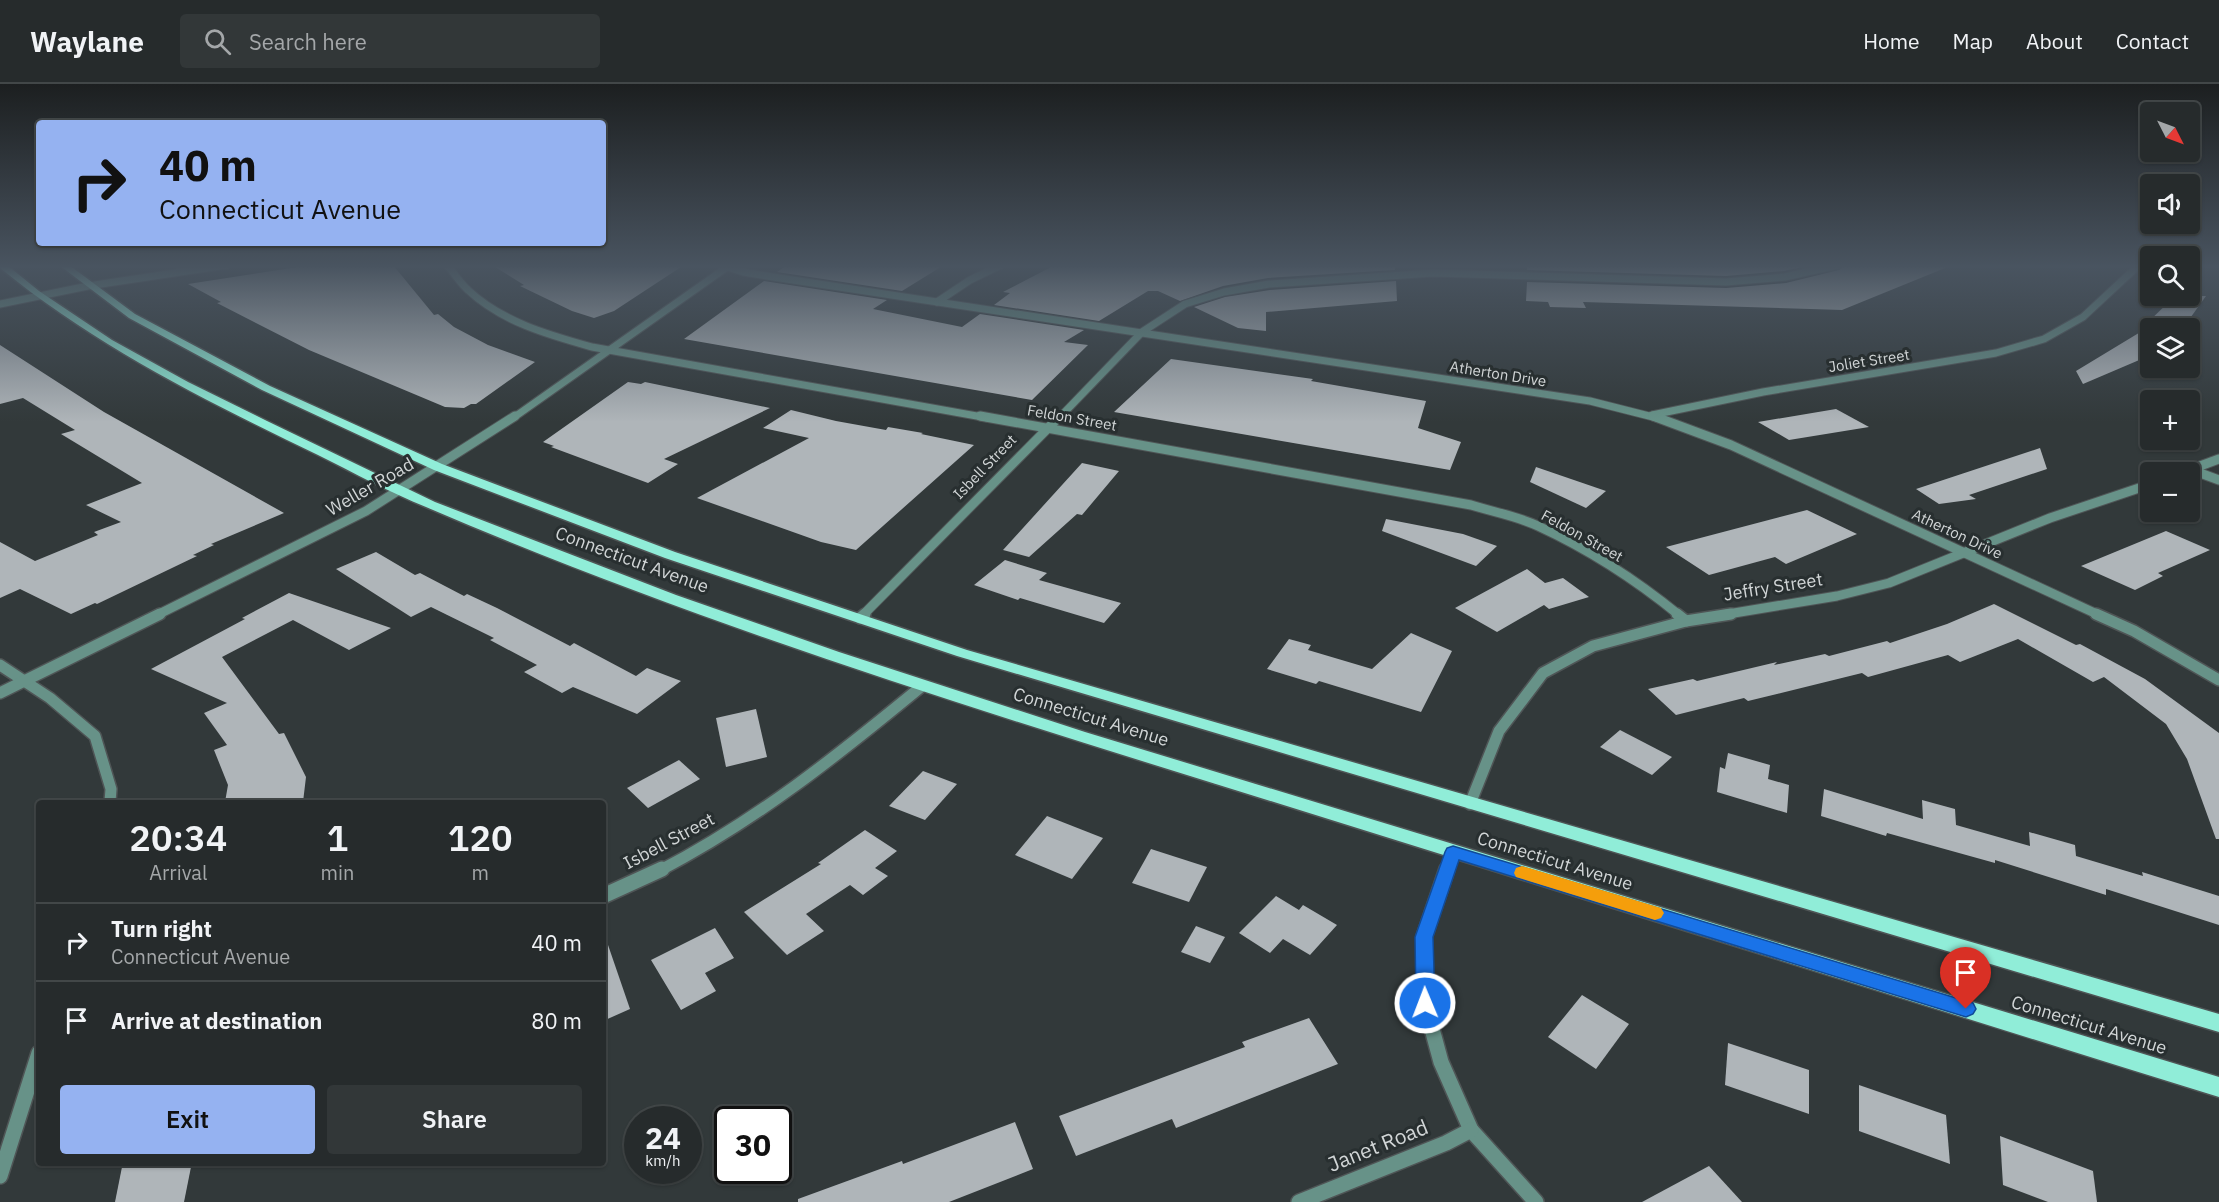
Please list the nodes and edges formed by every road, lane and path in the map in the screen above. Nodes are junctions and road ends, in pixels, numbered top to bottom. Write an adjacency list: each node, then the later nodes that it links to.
1 (70, 317): 18 (main road, Connecticut Avenue)
2 (134, 317): 14 (main road, Connecticut Avenue)
3 (512, 317): 9 (street, Feldon Street)
4 (656, 317): 9 (street, Weller Road)
5 (1041, 317): 8 (street, Atherton Drive)
6 (1165, 317): 8 (street, Isbell Street)
7 (2083, 317): 10 (street, Joliet Street)
8 (1142, 332): 10 (street, Atherton Drive); 11 (street, Isbell Street)
9 (609, 352): 11 (street, Feldon Street); 14 (street, Weller Road)
10 (1649, 415): 19 (street, Atherton Drive)
11 (1048, 428): 20 (street, Isbell Street); 21 (street, Feldon Street)
12 (2219, 459): 13 (street)
13 (2200, 466)
14 (438, 467): 18 (street, Weller Road); 20 (main road, Connecticut Avenue)
15 (2200, 474): 16 (street)
16 (2219, 480)
17 (2140, 488): 19 (street, Jeffry Street)
18 (401, 490): 23 (street, Weller Road); 25 (main road, Connecticut Avenue)
19 (1966, 553): 21 (street, Jeffry Street); 24 (street, Atherton Drive)
20 (860, 618): 28 (main road, Connecticut Avenue)
21 (1686, 621): 28 (street, Jeffry Street)
22 (0, 665): 23 (street)
23 (26, 680): 26 (street, Weller Road); 27 (street)
24 (2219, 680)
25 (922, 686): 29 (main road, Connecticut Avenue); 30 (street, Isbell Street)
26 (0, 693)
27 (110, 800)
28 (1470, 804): 31 (main road, Connecticut Avenue)
29 (1453, 852): 33 (main road, Connecticut Avenue); 34 (street)
30 (606, 895)
31 (2219, 1023)
32 (36, 1063): 35 (street)
33 (2219, 1087)
34 (1471, 1130): 36 (street, Janet Road); 37 (street)
35 (0, 1176)
36 (1299, 1202)
37 (1536, 1202)

